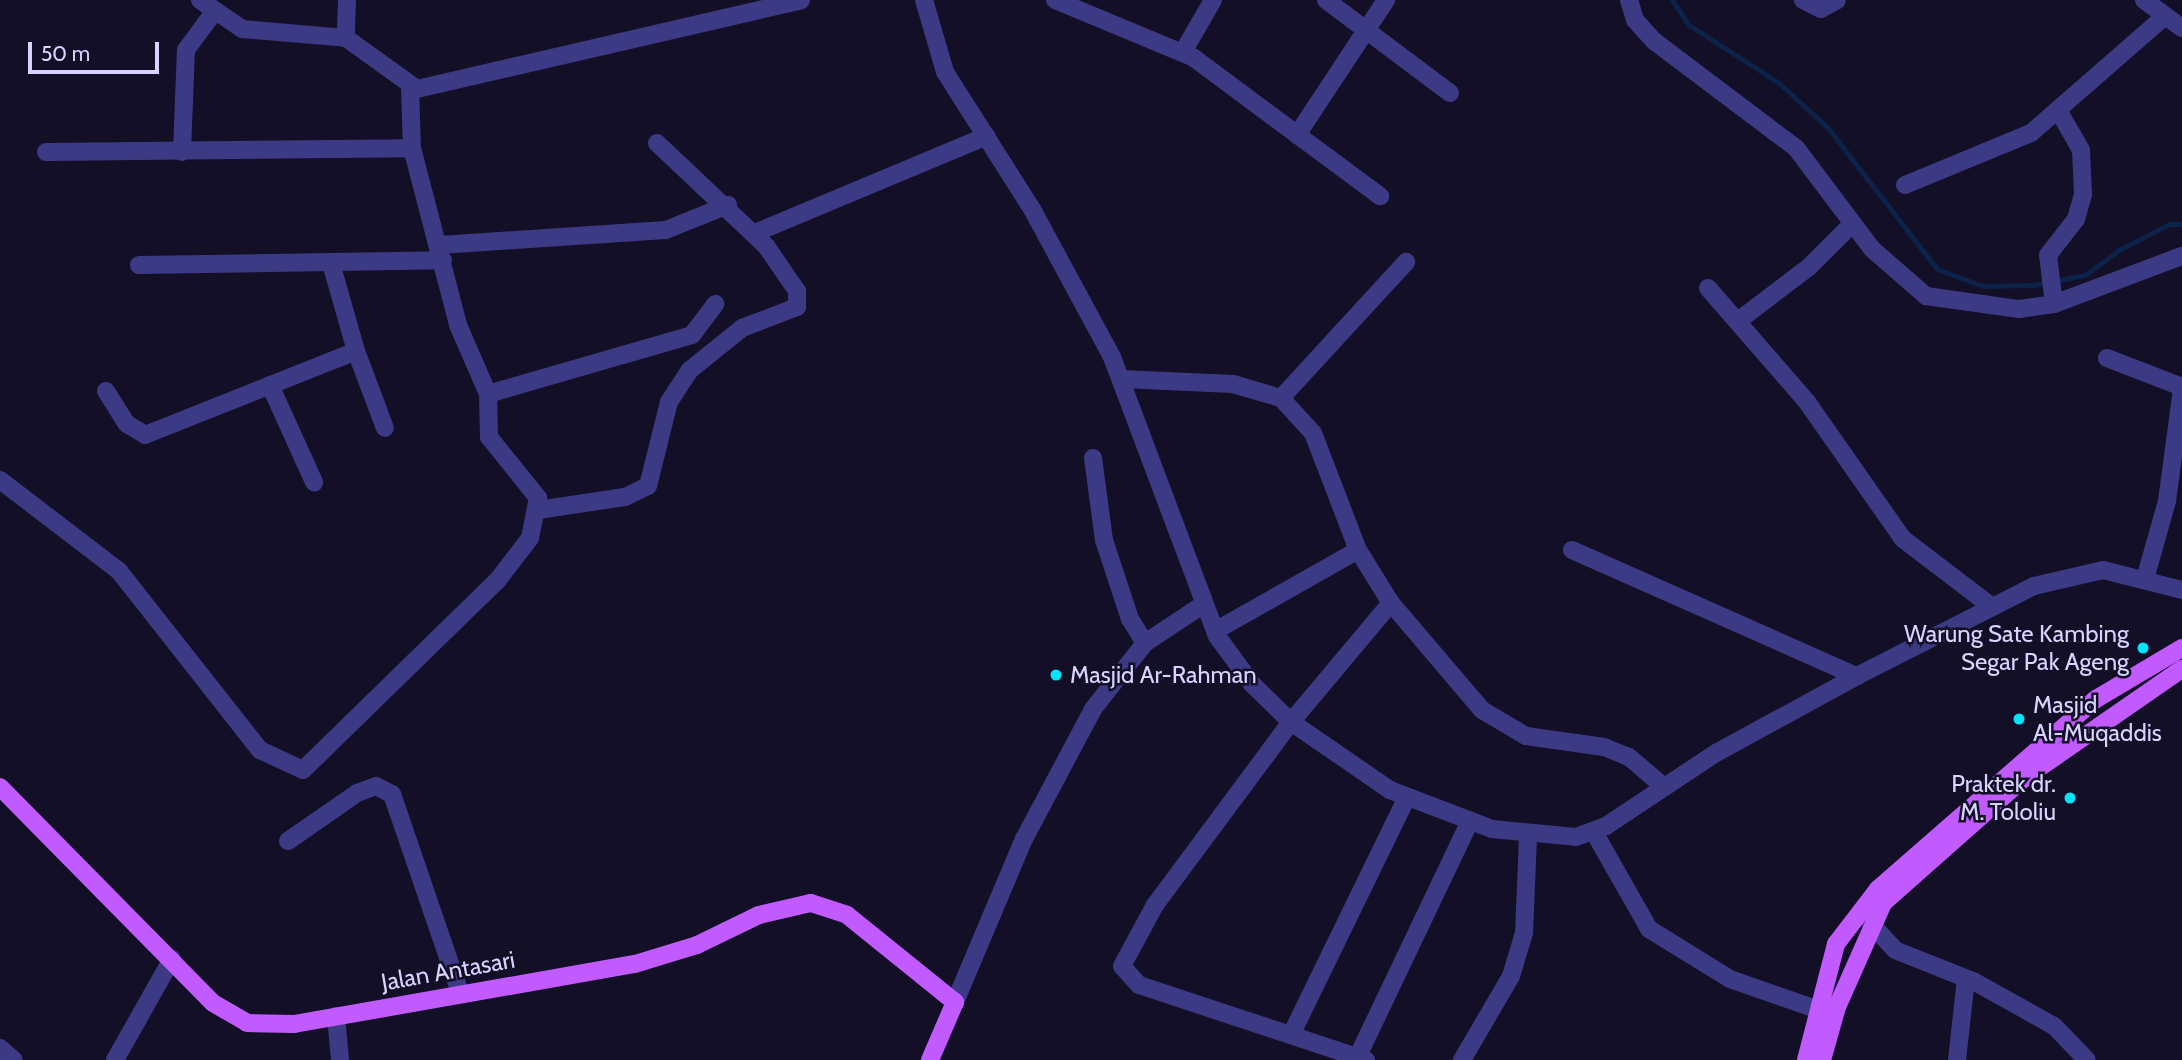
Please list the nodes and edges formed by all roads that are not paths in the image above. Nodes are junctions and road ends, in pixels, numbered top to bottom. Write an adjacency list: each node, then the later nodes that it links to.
1 (200, 0): 14 (street)
2 (347, 0): 18 (street)
3 (801, 0): 13 (street)
4 (924, 0): 24 (street)
5 (1055, 0): 19 (street)
6 (1213, 0): 19 (street)
7 (1326, 0): 17 (street)
8 (1386, 0): 17 (street)
9 (1629, 0): 32 (street)
10 (1803, 0): 11 (street)
11 (1837, 0)
12 (2144, 0): 15 (street)
13 (723, 8): 20 (street)
14 (215, 12): 18 (street); 28 (street)
15 (2165, 16): 16 (street); 22 (street)
16 (2182, 28)
17 (1366, 30): 21 (street); 23 (street)
18 (346, 38): 20 (street)
19 (1182, 52): 23 (street)
20 (410, 86): 26 (street)
21 (1450, 93)
22 (2058, 110): 29 (street); 40 (street)
23 (1297, 135): 30 (street)
24 (987, 136): 33 (street); 45 (street)
25 (657, 143): 31 (street)
26 (412, 148): 28 (street); 34 (street)
27 (46, 152): 28 (street)
28 (182, 152)
29 (1905, 185)
30 (1380, 196)
31 (728, 205): 33 (street); 34 (street)
32 (1851, 225): 40 (street); 42 (street)
33 (755, 233): 55 (street)
34 (441, 253): 38 (street); 49 (street)
35 (2182, 257): 40 (street)
36 (1406, 262): 50 (street)
37 (139, 265): 38 (street)
38 (332, 267): 43 (street)
39 (1709, 288): 42 (street)
40 (2053, 302)
41 (715, 303): 49 (street)
42 (1738, 321): 62 (street)
43 (356, 351): 46 (street); 51 (street)
44 (2107, 358): 47 (street)
45 (1122, 379): 50 (street); 61 (street)
46 (270, 385): 48 (street); 54 (street)
47 (2182, 388): 58 (street)
48 (106, 391)
49 (488, 394): 55 (street)
50 (1281, 398): 56 (street)
51 (385, 428)
52 (1093, 458): 64 (street)
53 (0, 480): 55 (street)
54 (314, 482)
55 (538, 510)
56 (1358, 550): 60 (street); 63 (street)
57 (1572, 550): 67 (street)
58 (2146, 579): 59 (street); 62 (street)
59 (2182, 590)
60 (1391, 603): 68 (street); 70 (street)
61 (1201, 606): 63 (street); 64 (street)
62 (1991, 606): 67 (street)
63 (1215, 631): 68 (street)
64 (1145, 643): 80 (street)
65 (2182, 648): 81 (main road)
66 (2182, 669): 76 (main road)
67 (1857, 676): 70 (street)
68 (1291, 722): 71 (street); 83 (street)
69 (0, 787): 77 (main road, Jalan Antasari)
70 (1664, 787): 73 (street)
71 (1407, 797): 72 (street); 83 (street)
72 (1470, 821): 74 (street); 85 (street)
73 (1594, 831): 74 (street); 81 (street)
74 (1528, 836): 90 (street)
75 (288, 841): 79 (street)
76 (1871, 924): 78 (street); 92 (main road)
77 (172, 959): 82 (main road, Jalan Antasari); 87 (street)
78 (1966, 979): 93 (street); 94 (street)
79 (460, 993): 80 (main road, Jalan Antasari); 82 (main road, Jalan Antasari)
80 (955, 1002): 89 (main road)
81 (1819, 1010): 91 (main road)
82 (336, 1016): 88 (street)
83 (1291, 1034): 85 (street)
84 (0, 1048): 86 (street)
85 (1361, 1059)
86 (14, 1060)
87 (115, 1060)
88 (340, 1060)
89 (930, 1060)
90 (1462, 1060)
91 (1806, 1060)
92 (1822, 1060)
93 (1957, 1060)
94 (2087, 1060)

